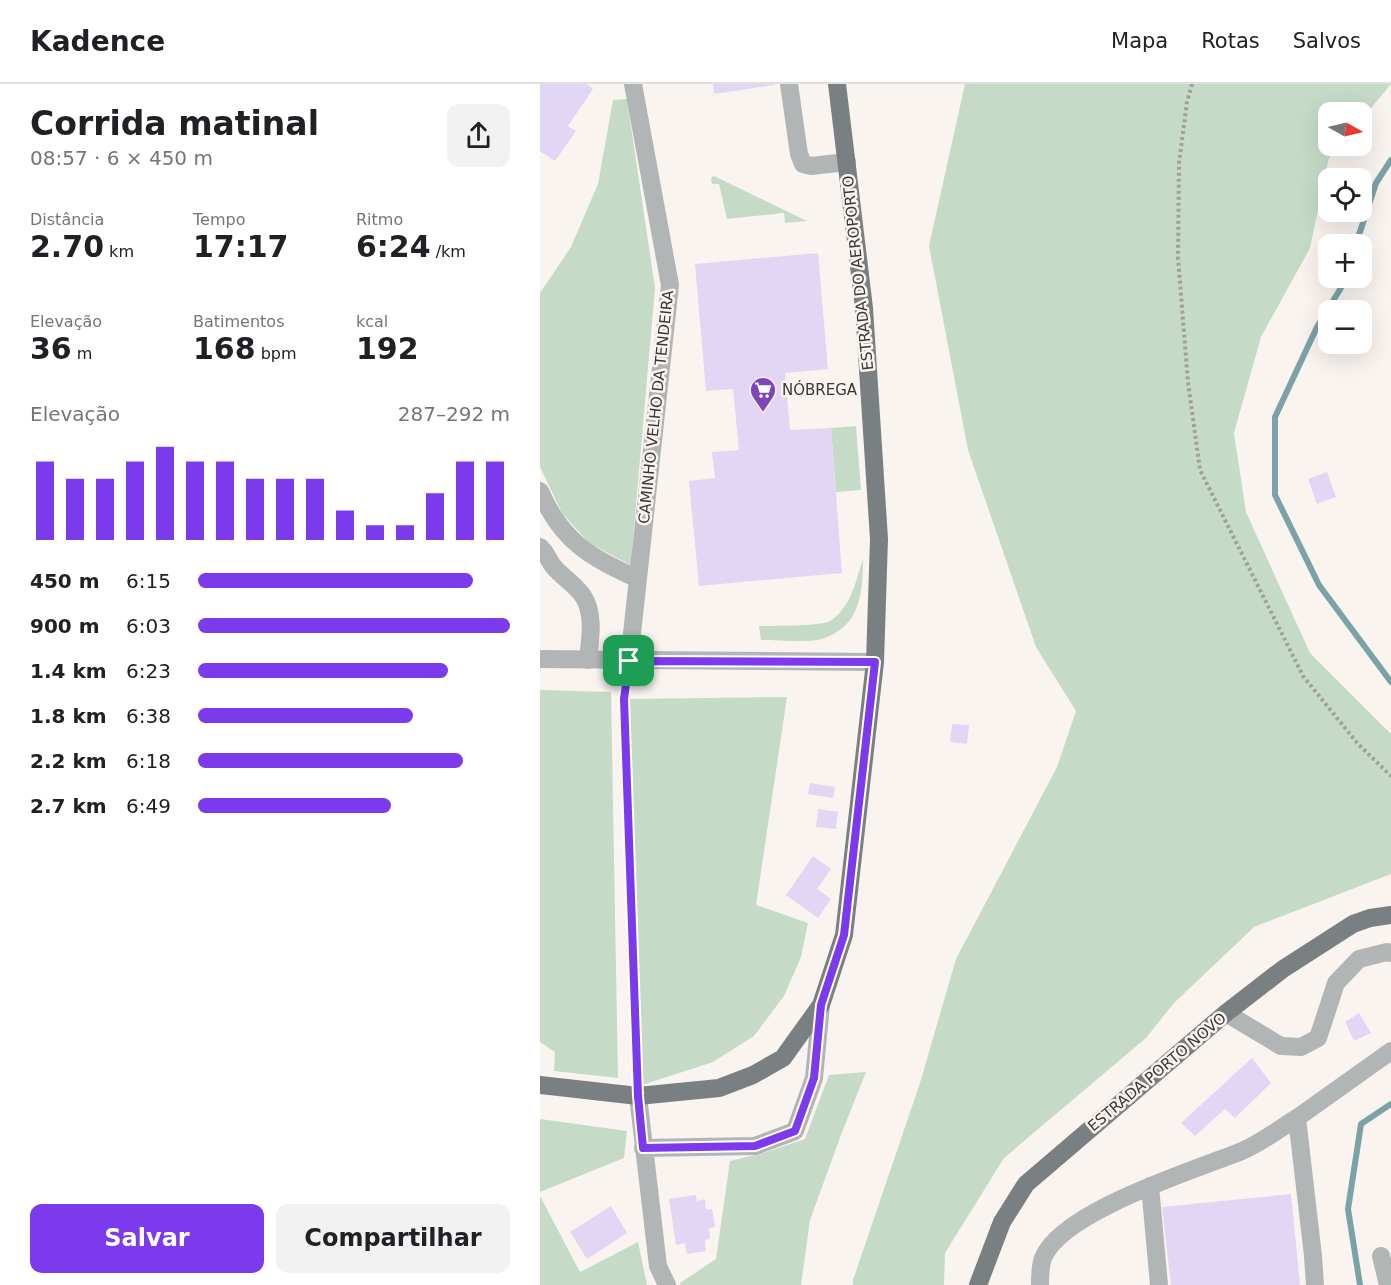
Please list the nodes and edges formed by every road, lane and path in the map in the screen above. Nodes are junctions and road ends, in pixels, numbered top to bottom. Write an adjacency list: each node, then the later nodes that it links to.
1 (633, 84): 8 (street, CAMINHO VELHO DA TENDEIRA)
2 (789, 84): 5 (street)
3 (837, 84): 5 (main road, ESTRADA DO AEROPORTO)
4 (1192, 84): 13 (path)
5 (847, 162): 12 (main road, ESTRADA DO AEROPORTO)
6 (540, 491): 8 (street)
7 (540, 547): 10 (street)
8 (638, 579): 11 (street, CAMINHO VELHO DA TENDEIRA)
9 (540, 659): 10 (street)
10 (588, 660): 11 (street)
11 (629, 661): 12 (street); 20 (path)
12 (875, 662): 16 (main road, ESTRADA DO AEROPORTO)
13 (1391, 776)
14 (1391, 915): 17 (main road, ESTRADA PORTO NOVO)
15 (1391, 953): 17 (street)
16 (821, 1005): 20 (main road, ESTRADA DO AEROPORTO); 22 (street)
17 (1226, 1012): 26 (main road, ESTRADA PORTO NOVO)
18 (1391, 1051): 21 (street)
19 (540, 1085): 20 (main road, ESTRADA DO AEROPORTO)
20 (638, 1096): 22 (street)
21 (1297, 1118): 23 (street); 29 (street)
22 (643, 1148): 25 (street)
23 (1150, 1186): 27 (street); 28 (street)
24 (1381, 1256): 30 (street)
25 (667, 1285)
26 (978, 1285)
27 (1040, 1285)
28 (1159, 1285)
29 (1315, 1285)
30 (1388, 1285)

